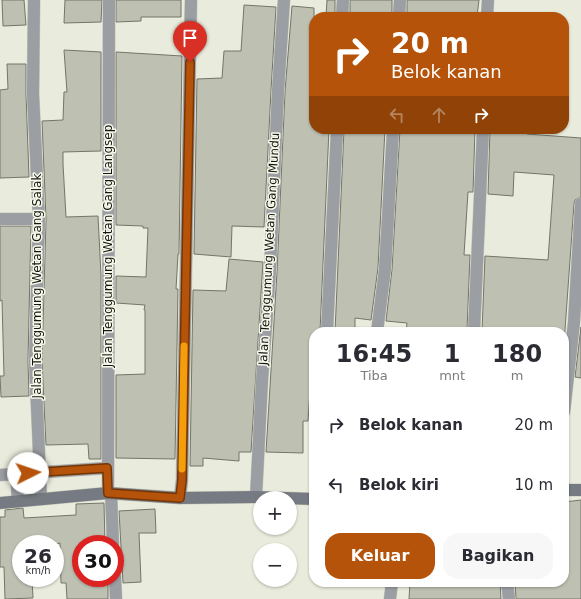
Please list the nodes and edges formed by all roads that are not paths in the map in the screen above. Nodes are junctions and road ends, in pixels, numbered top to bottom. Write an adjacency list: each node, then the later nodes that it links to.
1 (34, 0): 16 (street, Jalan Tenggumung Wetan Gang Salak)
2 (108, 0): 21 (street, Jalan Tenggumung Wetan Gang Langsep)
3 (191, 0): 25 (street)
4 (284, 0): 26 (street, Jalan Tenggumung Wetan Gang Mundu)
5 (343, 0): 8 (street)
6 (400, 0): 9 (street)
7 (488, 0): 10 (street)
8 (342, 12)
9 (399, 12)
10 (487, 12)
11 (336, 134): 17 (street)
12 (393, 134): 18 (street)
13 (483, 134): 19 (street)
14 (581, 204): 20 (street)
15 (0, 219): 16 (street)
16 (39, 219): 23 (street, Jalan Tenggumung Wetan Gang Salak)
17 (326, 327)
18 (379, 327)
19 (474, 327)
20 (569, 367)
21 (107, 468): 23 (street); 29 (street, Jalan Tenggumung Wetan Gang Langsep)
22 (0, 475): 24 (street)
23 (39, 475): 24 (street); 31 (street, Jalan Tenggumung Wetan Gang Salak)
24 (17, 477): 30 (street)
25 (181, 490): 26 (street); 29 (street)
26 (257, 490): 32 (street)
27 (569, 490): 28 (street)
28 (581, 490)
29 (109, 493): 31 (street); 34 (street, Jalan Tenggumung Wetan Gang Langsep)
30 (18, 496): 31 (street); 33 (street)
31 (41, 496)
32 (309, 498)
33 (0, 502)
34 (112, 535)
35 (115, 587): 38 (street)
36 (391, 587): 39 (street)
37 (508, 587): 40 (street)
38 (116, 599)
39 (390, 599)
40 (509, 599)

